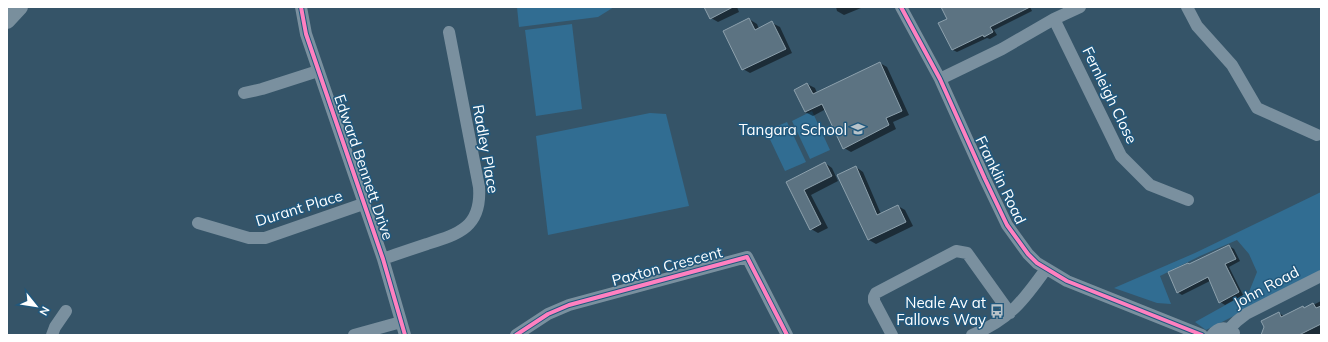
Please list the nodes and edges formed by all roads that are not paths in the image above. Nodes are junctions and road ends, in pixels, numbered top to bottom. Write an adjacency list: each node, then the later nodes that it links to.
1 (20, 7): 7 (main road)
2 (301, 7): 9 (street, Edward Bennett Drive)
3 (901, 7): 10 (street, Franklin Road)
4 (1080, 7): 6 (street)
5 (1187, 7): 12 (street)
6 (1054, 19): 10 (street); 13 (street, Fernleigh Close)
7 (7, 21)
8 (449, 32): 16 (street, Radley Place)
9 (318, 71): 11 (street); 14 (street, Edward Bennett Drive)
10 (940, 79): 17 (street, Franklin Road)
11 (244, 93)
12 (1317, 135)
13 (1188, 200)
14 (363, 204): 15 (street, Durant Place); 16 (street, Edward Bennett Drive)
15 (198, 223)
16 (383, 259): 21 (street, Edward Bennett Drive)
17 (1046, 269): 20 (street); 30 (street, Franklin Road)
18 (1321, 276): 22 (street, John Road)
19 (66, 311): 23 (street)
20 (1010, 313): 28 (street); 29 (street)
21 (401, 322): 24 (street); 25 (street, Edward Bennett Drive)
22 (1232, 332): 31 (street)
23 (52, 335)
24 (354, 335)
25 (405, 335)
26 (516, 335): 27 (street, Paxton Crescent)
27 (787, 335)
28 (892, 335)
29 (972, 335)
30 (1202, 335)
31 (1212, 335)

